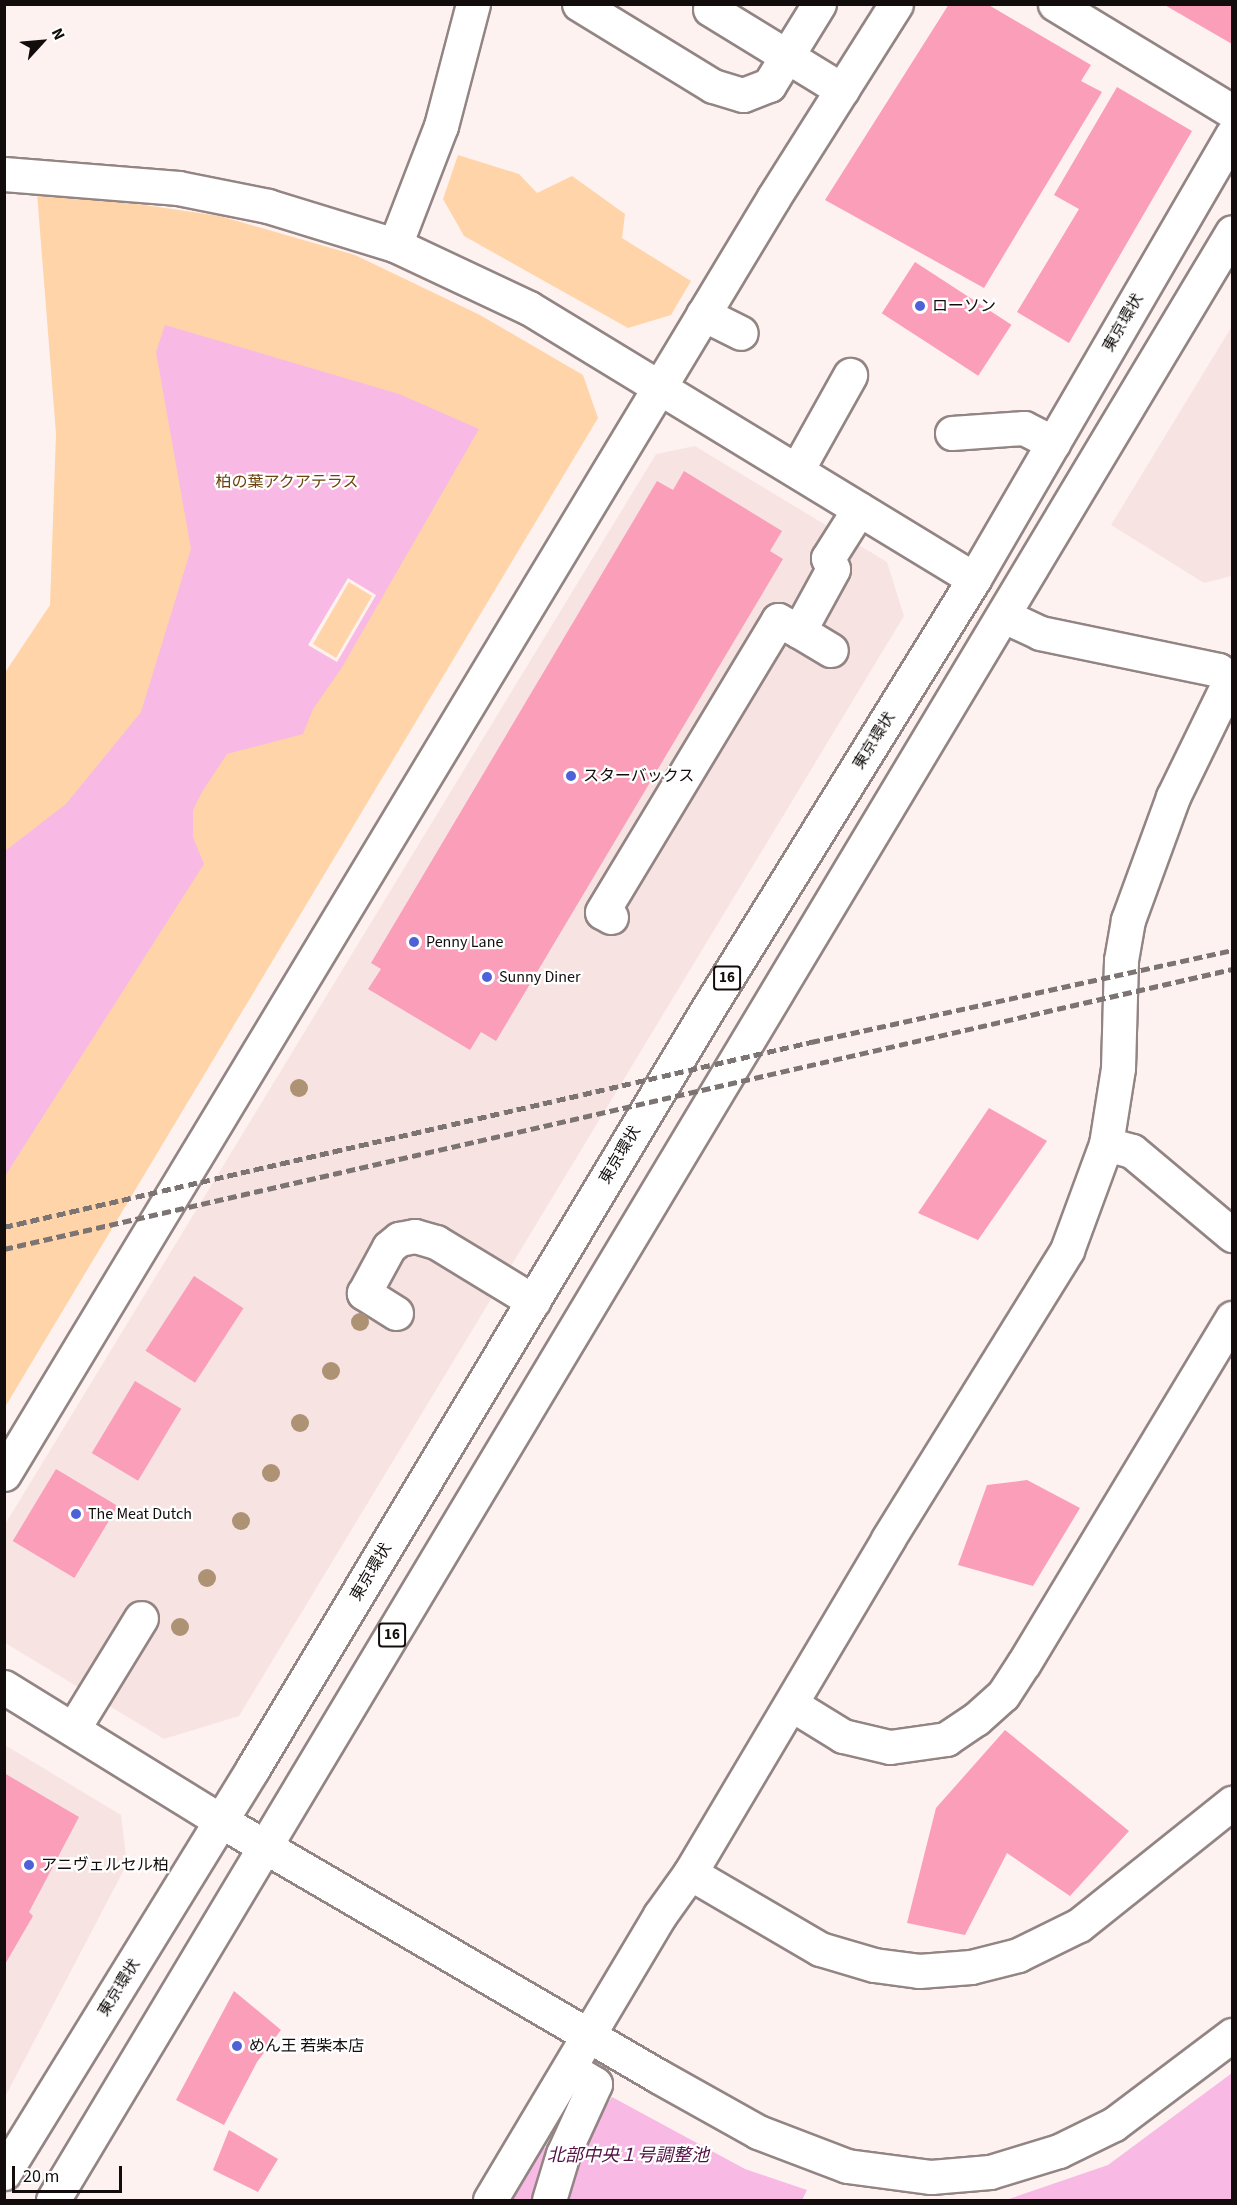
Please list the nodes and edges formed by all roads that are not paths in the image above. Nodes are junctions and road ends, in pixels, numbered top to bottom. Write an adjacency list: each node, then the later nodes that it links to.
1 (473, 4): 13 (main road)
2 (579, 4): 7 (main road)
3 (819, 4): 7 (main road)
4 (896, 4): 8 (main road)
5 (1055, 4): 9 (main road)
6 (710, 9): 7 (main road)
7 (787, 56): 8 (main road)
8 (842, 90): 14 (main road)
9 (1233, 111)
10 (1233, 135): 19 (main road, 東京環状 / 16)
11 (4, 174): 13 (main road)
12 (1233, 232): 23 (main road, 16)
13 (395, 245): 17 (main road)
14 (703, 314): 15 (main road); 17 (main road)
15 (741, 333)
16 (850, 375): 20 (main road)
17 (660, 387): 20 (main road); 33 (main road)
18 (952, 433): 19 (main road)
19 (1053, 443): 22 (main road, 東京環状 / 16)
20 (796, 470): 21 (main road)
21 (859, 509): 22 (main road); 24 (main road)
22 (974, 579): 30 (main road, 東京環状 / 16)
23 (1004, 616): 26 (main road); 40 (main road, 16)
24 (788, 625): 25 (main road); 27 (main road)
25 (831, 650)
26 (1231, 677): 28 (main road)
27 (611, 917)
28 (1106, 1144): 29 (main road); 36 (main road)
29 (1233, 1234)
30 (533, 1301): 31 (main road); 39 (main road, 東京環状 / 16)
31 (396, 1313)
32 (1233, 1318): 36 (main road)
33 (4, 1473)
34 (141, 1618): 37 (main road)
35 (4, 1687): 37 (main road)
36 (791, 1704): 41 (main road)
37 (73, 1729): 39 (main road)
38 (1233, 1803): 41 (main road)
39 (221, 1821): 40 (main road); 45 (main road, 東京環状 / 16)
40 (266, 1847): 42 (main road); 46 (main road, 16)
41 (690, 1873): 42 (main road)
42 (591, 2034): 43 (main road); 44 (main road)
43 (1233, 2035)
44 (570, 2069): 47 (main road); 48 (main road)
45 (4, 2173)
46 (52, 2200)
47 (490, 2200)
48 (549, 2200)

